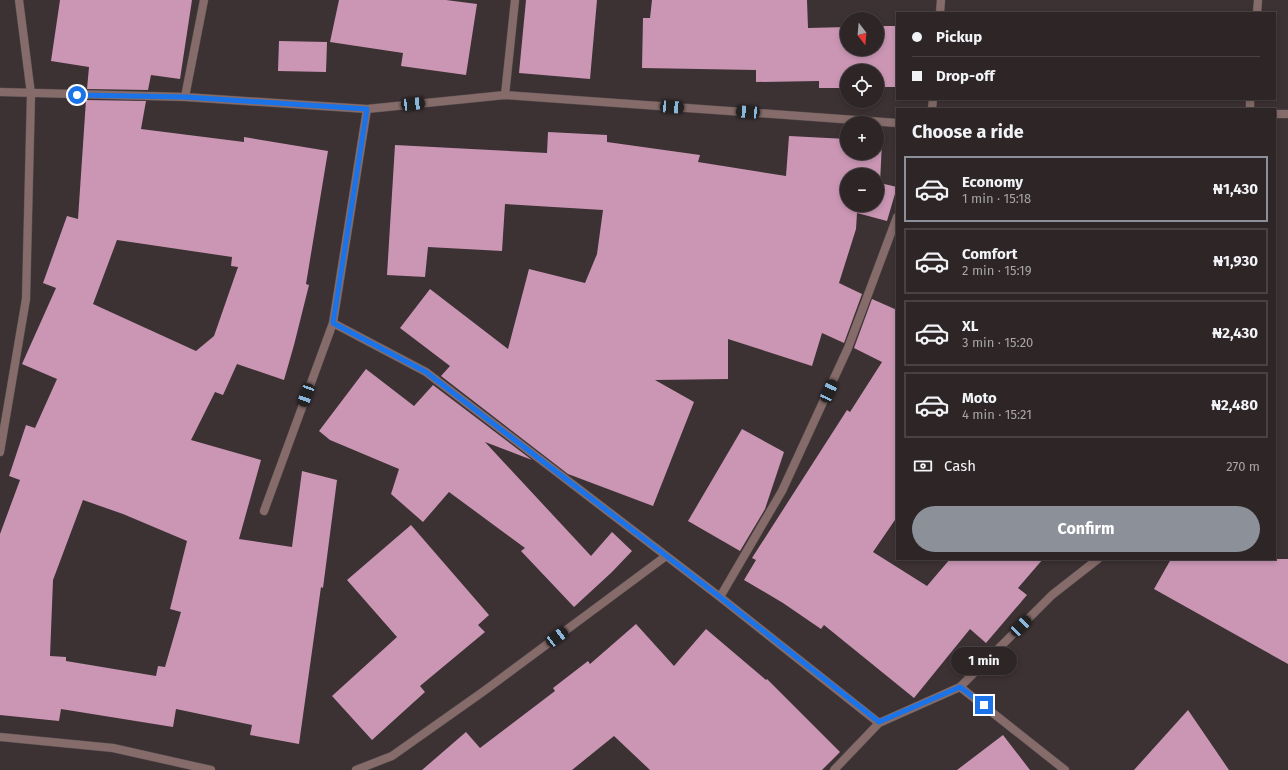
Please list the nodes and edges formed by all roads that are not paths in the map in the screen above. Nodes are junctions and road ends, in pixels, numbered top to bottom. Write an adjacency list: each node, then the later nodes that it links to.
1 (19, 0): 9 (street)
2 (204, 0): 11 (street)
3 (515, 0): 10 (street)
4 (941, 0): 6 (street)
5 (1258, 0): 7 (street)
6 (940, 12)
7 (1257, 12)
8 (0, 92): 9 (street)
9 (31, 94): 11 (street); 18 (street)
10 (505, 95): 12 (street); 15 (street)
11 (185, 97): 12 (street)
12 (367, 109): 17 (street)
13 (1276, 114): 14 (street)
14 (1288, 114)
15 (896, 122)
16 (896, 220): 22 (street)
17 (333, 323): 19 (street); 20 (street)
18 (0, 452)
19 (264, 511)
20 (666, 556): 22 (street); 27 (street)
21 (1097, 560): 23 (street)
22 (720, 597): 24 (street)
23 (960, 687): 24 (street); 29 (street)
24 (879, 722): 28 (street)
25 (0, 737): 26 (street)
26 (211, 770)
27 (356, 770)
28 (834, 770)
29 (1064, 770)

